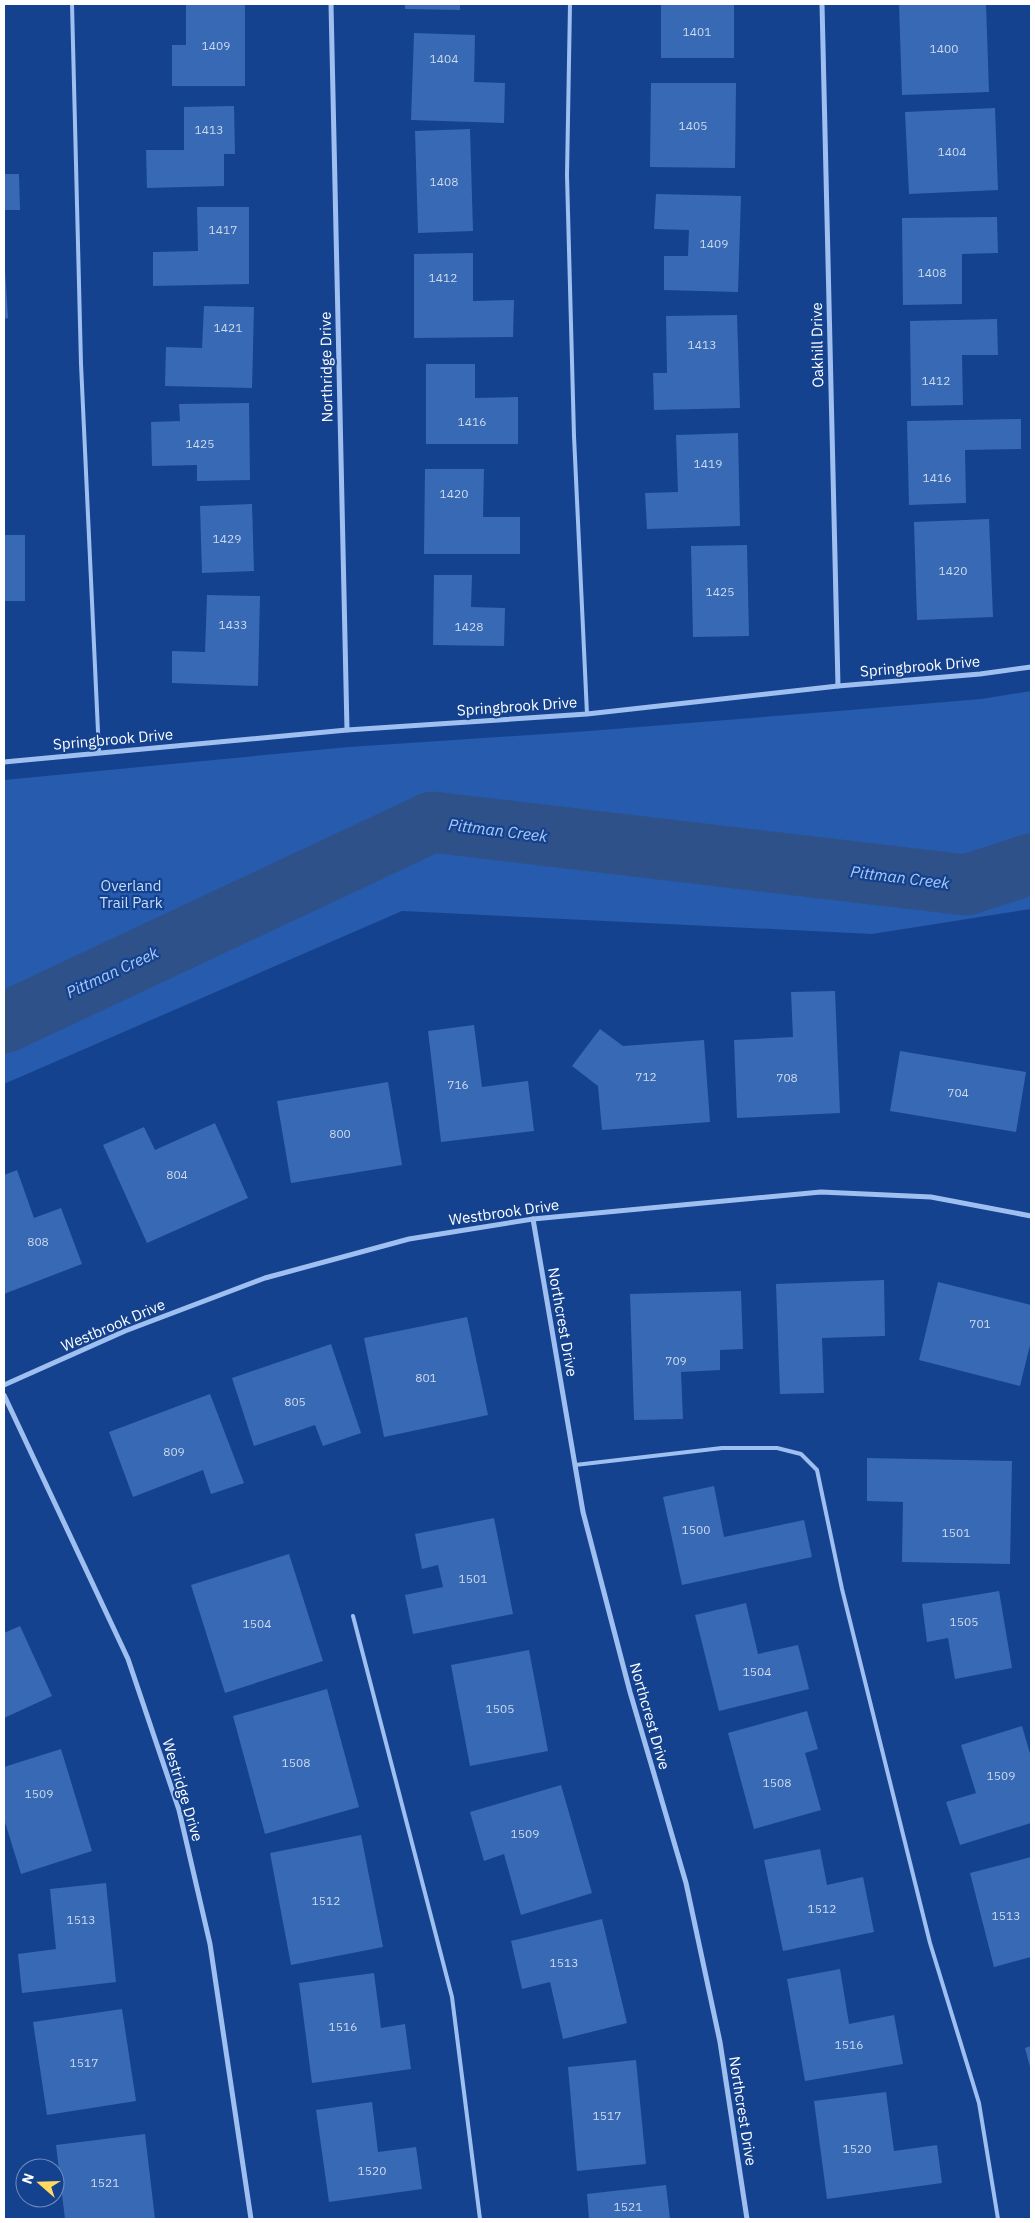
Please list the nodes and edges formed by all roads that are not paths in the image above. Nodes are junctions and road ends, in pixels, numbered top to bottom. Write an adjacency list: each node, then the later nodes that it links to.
1 (72, 4): 9 (lane)
2 (331, 4): 8 (street, Northridge Drive)
3 (570, 4): 7 (lane)
4 (822, 4): 6 (street, Oakhill Drive)
5 (1031, 667): 6 (street, Springbrook Drive)
6 (838, 686): 7 (street, Springbrook Drive)
7 (587, 714): 8 (street, Springbrook Drive)
8 (346, 730): 9 (street, Springbrook Drive)
9 (99, 753): 10 (street, Springbrook Drive)
10 (4, 762)
11 (1031, 1216): 12 (street, Westbrook Drive)
12 (533, 1219): 13 (street, Westbrook Drive); 15 (street, Northcrest Drive)
13 (4, 1385)
14 (4, 1394): 17 (street, Westridge Drive)
15 (575, 1464): 19 (street, Northcrest Drive); 20 (lane)
16 (353, 1616): 18 (lane)
17 (251, 2219)
18 (480, 2219)
19 (747, 2219)
20 (998, 2219)

